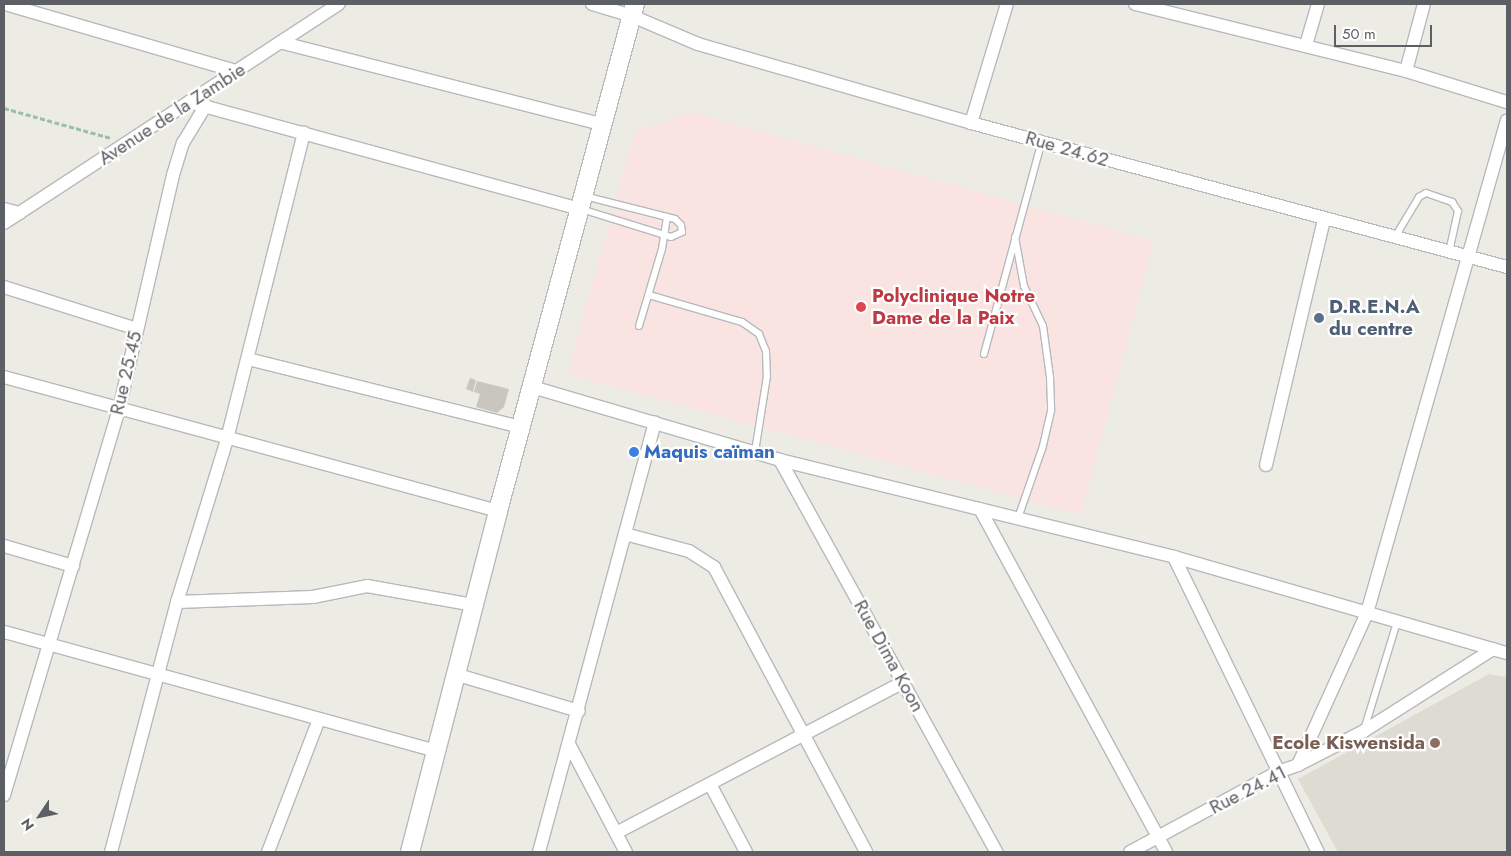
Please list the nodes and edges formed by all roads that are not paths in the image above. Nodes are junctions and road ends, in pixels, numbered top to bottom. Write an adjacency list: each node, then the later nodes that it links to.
1 (5, 4): 12 (street)
2 (339, 4): 9 (street, Avenue de la Zambie)
3 (592, 4): 8 (street, Rue 24.62)
4 (1007, 4): 17 (street)
5 (1135, 4): 10 (street)
6 (1318, 4): 10 (street)
7 (1424, 4): 11 (street)
8 (634, 10): 17 (street, Rue 24.62); 18 (street)
9 (283, 43): 12 (street, Avenue de la Zambie); 18 (street)
10 (1306, 45): 11 (street)
11 (1406, 71): 14 (street)
12 (236, 72): 13 (street, Avenue de la Zambie)
13 (189, 102): 15 (street); 23 (street, Avenue de la Zambie)
14 (1507, 102)
15 (206, 105): 19 (street); 36 (street, Rue 25.45)
16 (1507, 120): 31 (street)
17 (971, 123): 20 (street, Rue 24.62)
18 (601, 124): 21 (street)
19 (304, 133): 21 (street); 38 (street)
20 (1042, 141): 25 (street, Rue 24.62); 28 (lane)
21 (581, 202): 24 (lane); 27 (lane); 40 (street)
22 (4, 209): 23 (street)
23 (19, 213): 26 (street, Avenue de la Zambie)
24 (667, 217): 27 (lane); 27 (lane)
25 (1324, 219): 29 (street, Rue 24.62); 47 (street)
26 (4, 223)
27 (664, 234): 34 (lane)
28 (1015, 237): 37 (lane); 50 (lane)
29 (1395, 238): 30 (street, Rue 24.62); 30 (lane)
30 (1449, 252): 31 (street, Rue 24.62)
31 (1470, 257): 32 (street, Rue 24.62); 57 (street)
32 (1507, 267)
33 (4, 287): 36 (street)
34 (649, 296): 35 (lane); 45 (lane)
35 (638, 326)
36 (137, 329): 41 (street, Rue 25.45)
37 (984, 354)
38 (248, 359): 43 (street); 44 (street)
39 (4, 377): 41 (street)
40 (532, 387): 42 (street); 43 (street)
41 (119, 409): 44 (street); 54 (street, Rue 25.45)
42 (656, 422): 45 (street); 51 (street)
43 (521, 427): 49 (street)
44 (227, 440): 49 (street); 55 (street)
45 (755, 452): 46 (street)
46 (780, 460): 48 (street); 65 (street, Rue Dima Koon)
47 (1266, 465)
48 (980, 509): 50 (street); 77 (street)
49 (498, 511): 56 (street)
50 (1018, 518): 53 (street)
51 (626, 534): 66 (street); 69 (street)
52 (4, 546): 54 (street)
53 (1174, 557): 57 (street); 73 (street)
54 (73, 566): 60 (street, Rue 25.45)
55 (177, 602): 56 (street); 63 (street)
56 (474, 606): 64 (street)
57 (1367, 613): 58 (street); 72 (street)
58 (1397, 622): 61 (street); 68 (lane)
59 (4, 632): 60 (street)
60 (46, 644): 63 (street); 75 (street, Rue 25.45)
61 (1493, 649): 62 (street); 68 (street, Rue 24.41)
62 (1507, 653)
63 (158, 674): 67 (street); 78 (street)
64 (458, 675): 66 (street); 71 (street)
65 (904, 682): 69 (street); 85 (street, Rue Dima Koon)
66 (579, 711): 70 (street)
67 (319, 719): 71 (street); 79 (street)
68 (1364, 731): 72 (street, Rue 24.41)
69 (803, 732): 74 (street); 84 (street)
70 (570, 746): 76 (street); 81 (street)
71 (435, 751): 80 (street)
72 (1298, 765): 73 (street, Rue 24.41)
73 (1278, 772): 77 (street, Rue 24.41); 88 (street)
74 (710, 784): 76 (street); 83 (street)
75 (4, 796)
76 (616, 833): 82 (street)
77 (1158, 838): 86 (street, Rue 24.41); 87 (street)
78 (111, 852)
79 (268, 852)
80 (410, 852)
81 (540, 852)
82 (626, 852)
83 (746, 852)
84 (866, 852)
85 (996, 852)
86 (1130, 852)
87 (1166, 852)
88 (1318, 852)

